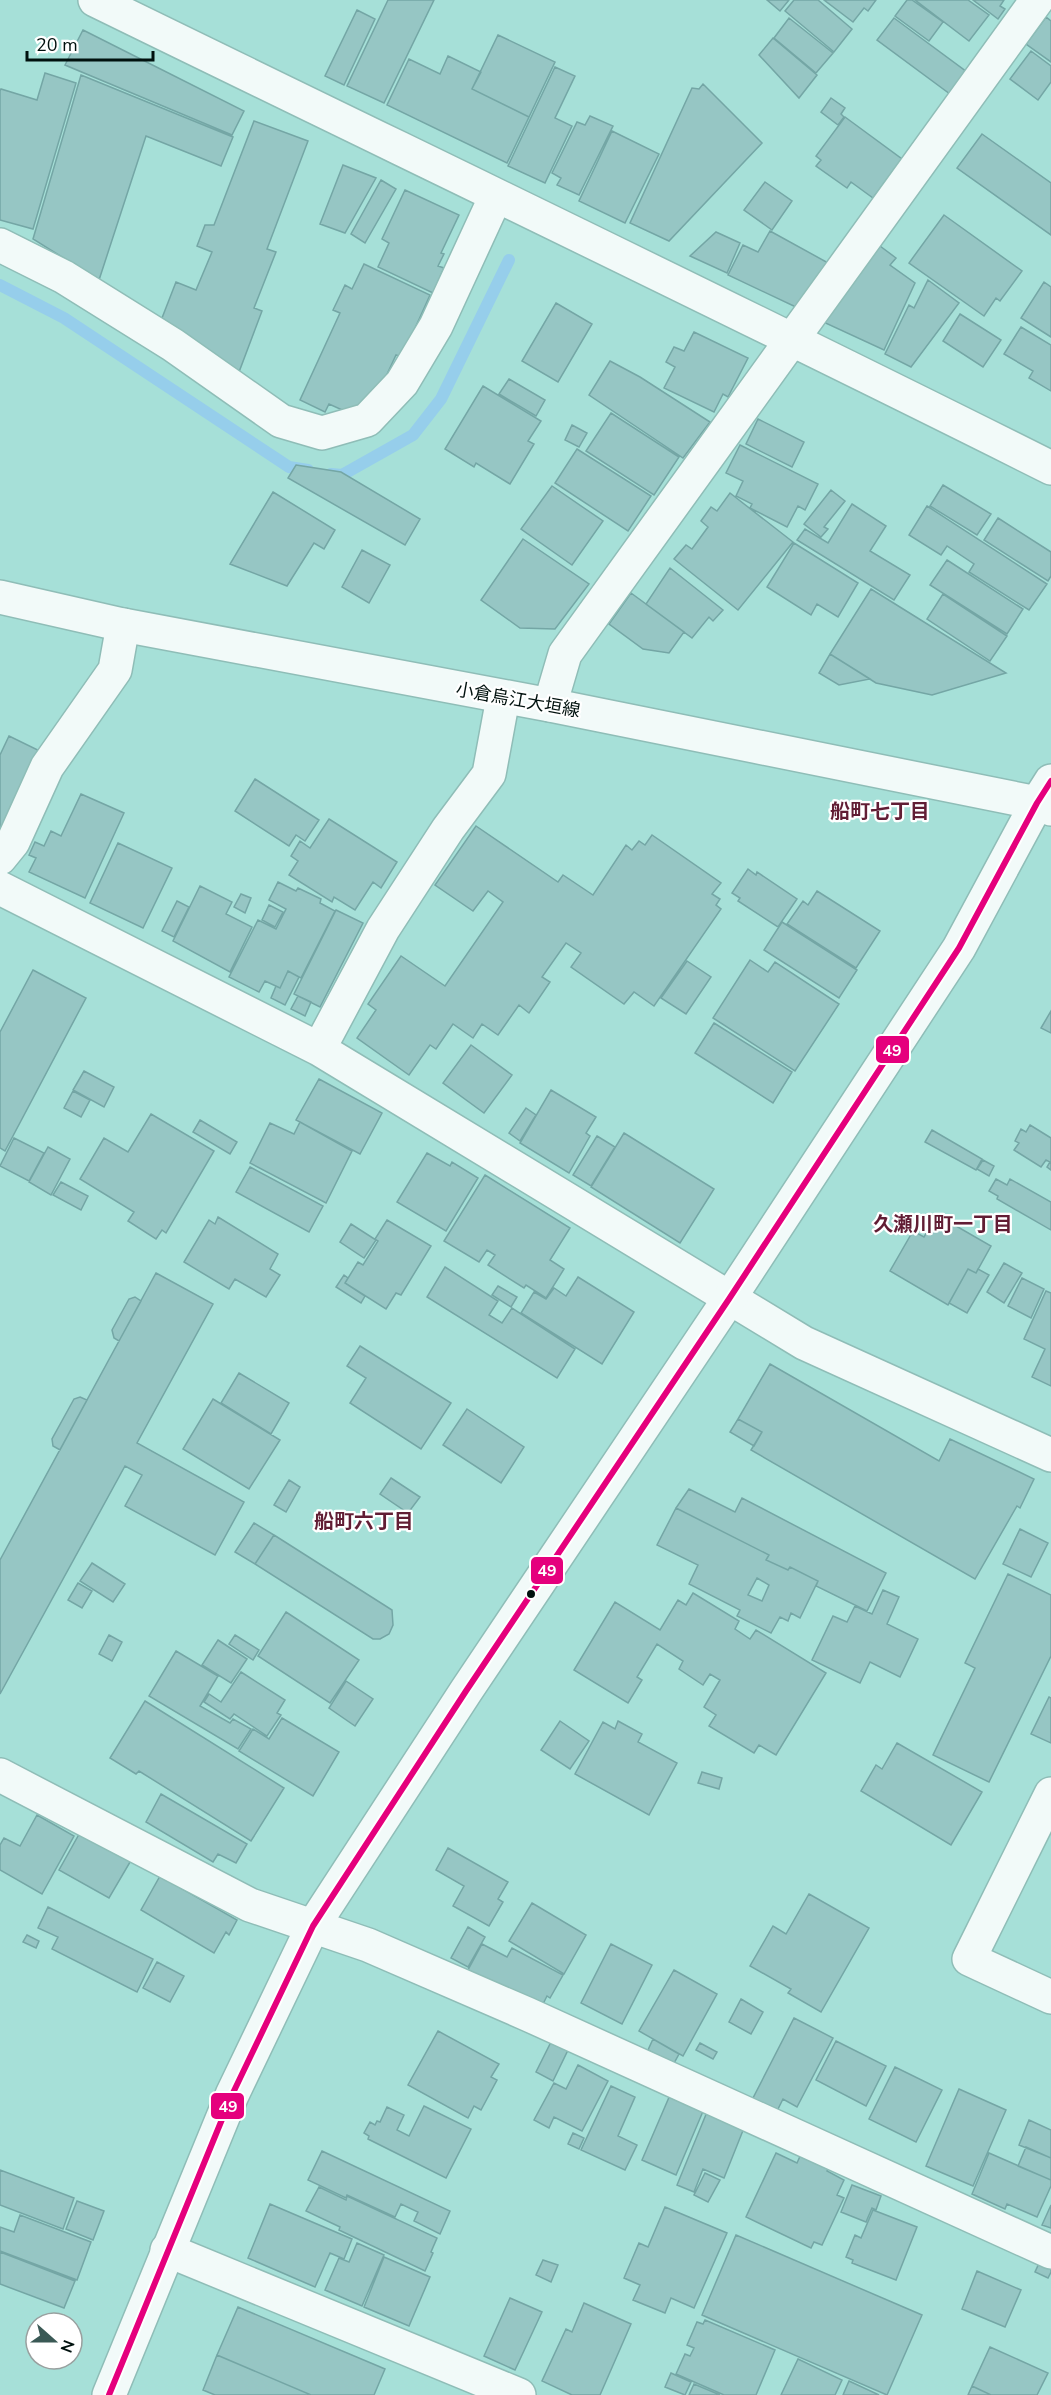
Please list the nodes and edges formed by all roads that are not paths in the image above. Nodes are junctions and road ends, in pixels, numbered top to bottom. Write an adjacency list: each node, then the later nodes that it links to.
1 (95, 0): 3 (street)
2 (1037, 0): 5 (street)
3 (496, 196): 4 (street); 5 (street)
4 (0, 245)
5 (793, 339): 6 (street); 10 (street)
6 (1051, 468)
7 (0, 597): 8 (street, 小倉烏江大垣線)
8 (123, 625): 9 (street, 小倉烏江大垣線); 12 (street)
9 (503, 698): 10 (street, 小倉烏江大垣線); 14 (street)
10 (550, 705): 11 (street, 小倉烏江大垣線)
11 (1046, 798): 15 (street)
12 (0, 858)
13 (0, 888): 14 (street)
14 (320, 1050): 15 (street)
15 (729, 1299): 16 (street); 19 (street)
16 (1051, 1455)
17 (0, 1775): 19 (street)
18 (1051, 1794): 20 (street)
19 (313, 1926): 21 (street); 22 (street)
20 (1051, 1997)
21 (167, 2250): 23 (street); 24 (street)
22 (1051, 2253)
23 (109, 2395)
24 (519, 2395)

